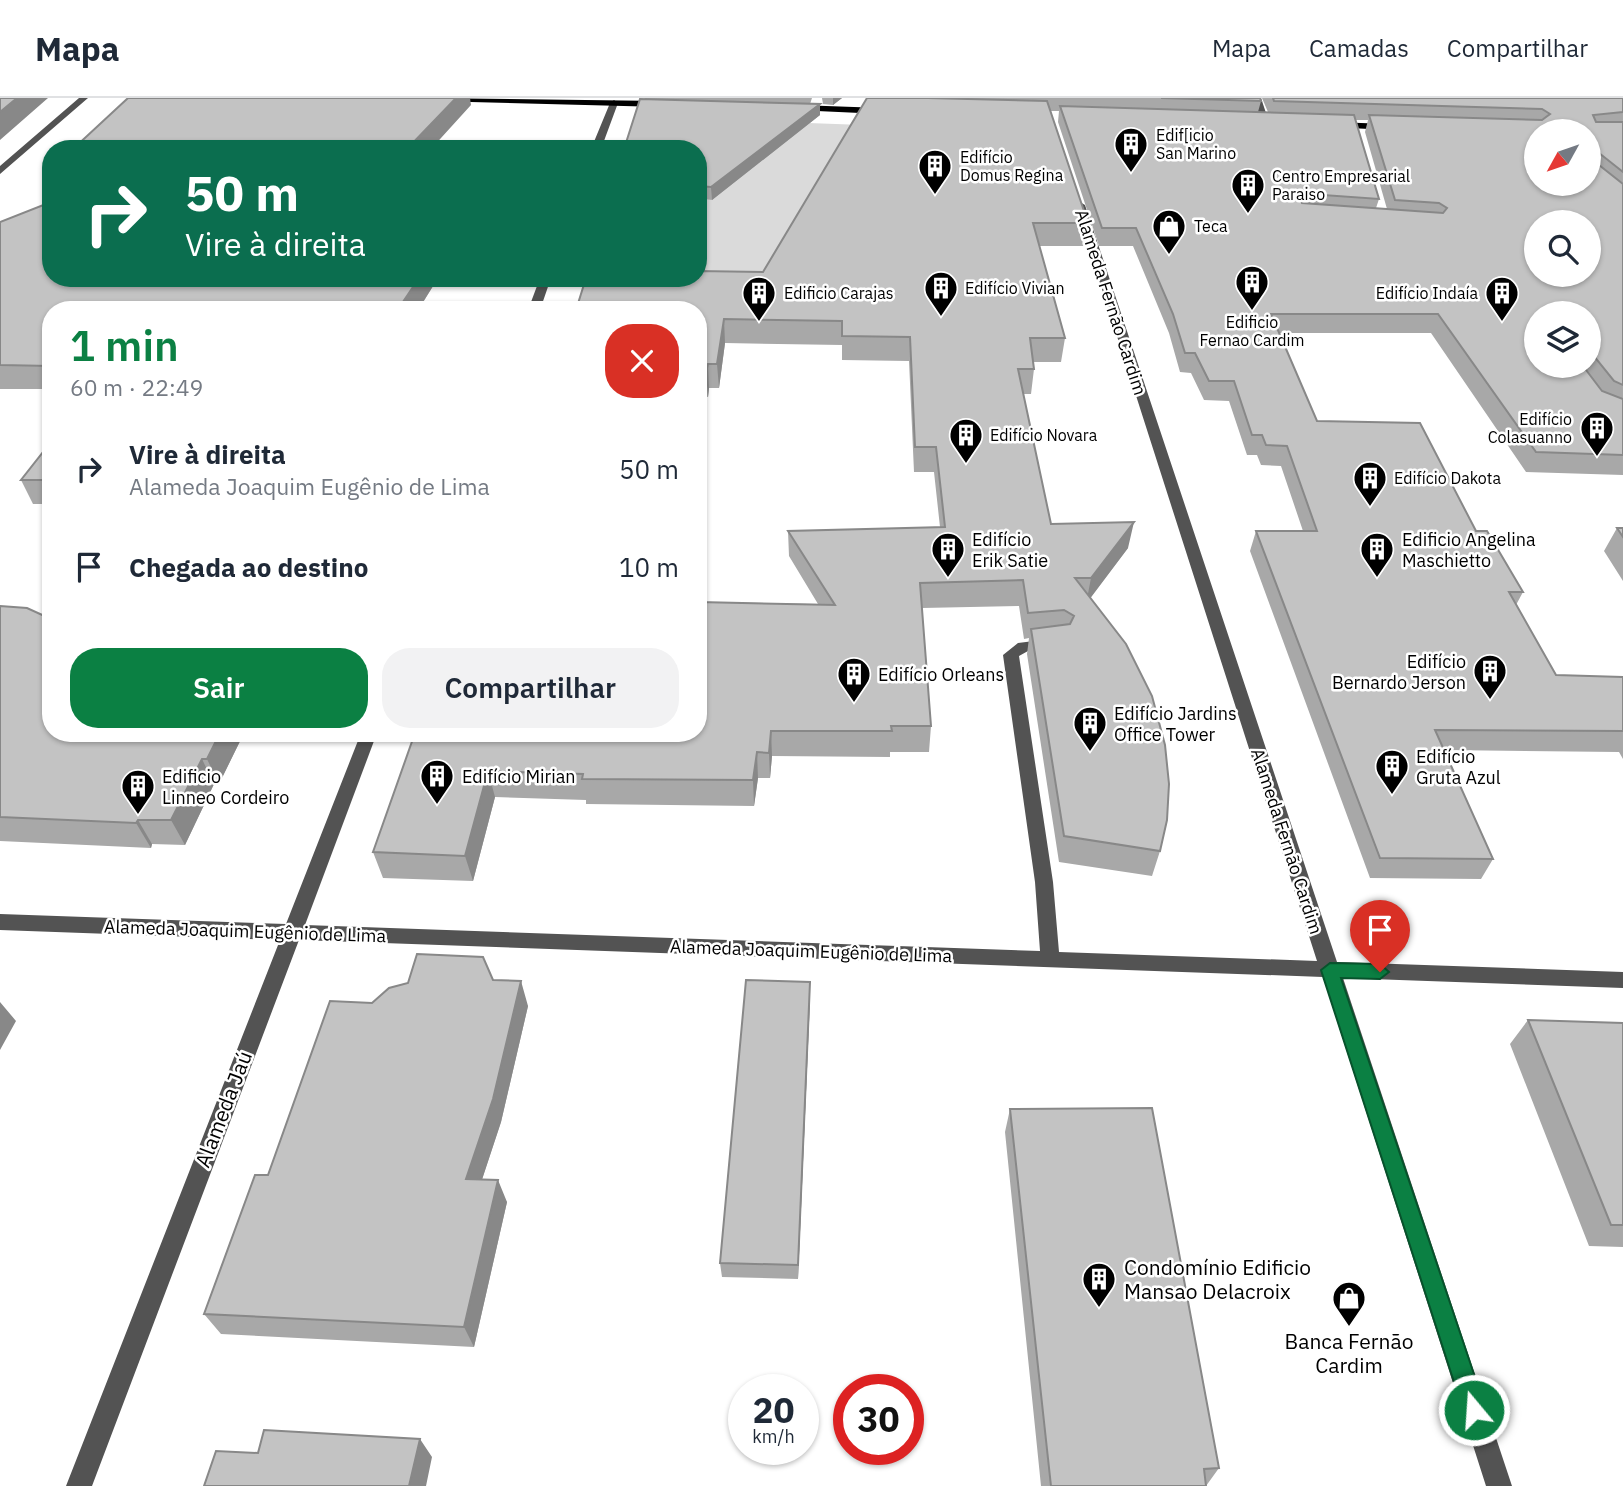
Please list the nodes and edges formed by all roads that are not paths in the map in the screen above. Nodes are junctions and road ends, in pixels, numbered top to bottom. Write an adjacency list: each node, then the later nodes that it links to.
1 (84, 98): 18 (street)
2 (431, 98): 5 (main road)
3 (818, 98): 8 (street)
4 (1257, 98): 11 (street)
5 (614, 103): 6 (main road); 17 (street)
6 (668, 104)
7 (790, 108): 8 (main road)
8 (817, 109): 9 (main road)
9 (898, 111)
10 (1251, 122): 11 (main road)
11 (1268, 123): 12 (main road)
12 (1280, 123)
13 (1317, 124): 14 (main road)
14 (1355, 125): 15 (main road); 16 (street)
15 (1394, 127)
16 (1359, 139)
17 (600, 140)
18 (0, 171)
19 (1073, 184): 25 (street, Alameda Fernão Cardim)
20 (1059, 643): 24 (street)
21 (365, 742): 23 (street, Alameda Jaú)
22 (0, 922): 23 (street, Alameda Joaquim Eugênio de Lima)
23 (291, 933): 24 (street, Alameda Joaquim Eugênio de Lima); 27 (street, Alameda Jaú)
24 (1050, 960): 25 (street, Alameda Joaquim Eugênio de Lima)
25 (1330, 970): 26 (street, Alameda Joaquim Eugênio de Lima); 28 (street, Alameda Fernão Cardim)
26 (1623, 980)
27 (79, 1486)
28 (1499, 1486)

